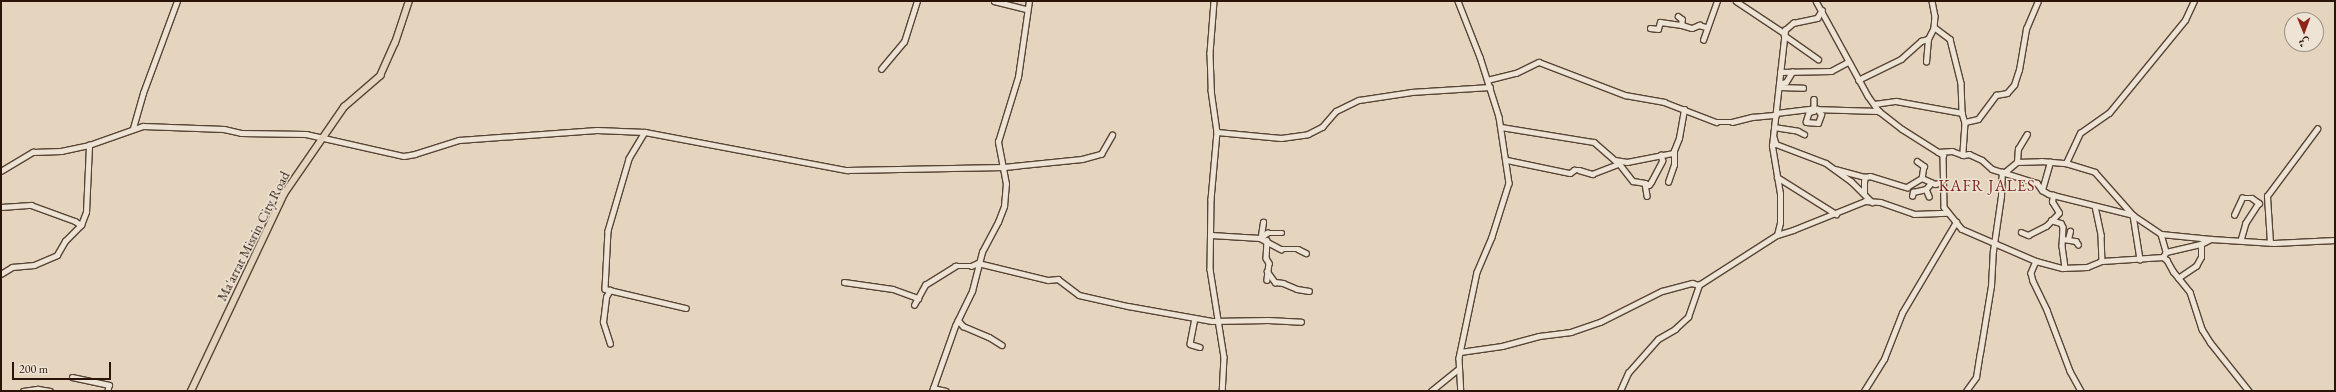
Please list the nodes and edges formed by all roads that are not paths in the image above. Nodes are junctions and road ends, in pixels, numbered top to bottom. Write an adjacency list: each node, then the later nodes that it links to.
1 (177, 1): 47 (street)
2 (409, 1): 55 (main road, Ma'arrat Misrin City Road)
3 (917, 1): 27 (street)
4 (994, 1): 14 (street)
5 (1029, 1): 14 (street)
6 (1214, 1): 50 (street)
7 (1458, 1): 30 (street)
8 (1717, 1): 18 (street)
9 (1736, 1): 21 (street)
10 (1816, 1): 15 (street)
11 (1932, 1): 19 (street)
12 (2038, 1): 44 (street)
13 (2194, 1): 66 (street)
14 (1027, 9): 67 (street)
15 (1822, 10): 21 (street); 25 (street)
16 (1678, 16): 17 (street)
17 (1682, 25): 18 (street); 20 (street)
18 (1706, 27): 23 (street)
19 (1934, 27): 22 (street); 42 (street)
20 (1650, 28)
21 (1784, 34): 24 (street); 28 (street)
22 (1928, 39): 26 (street); 31 (street)
23 (1703, 40)
24 (1818, 59)
25 (1848, 62): 29 (street); 31 (street)
26 (1926, 62)
27 (881, 69)
28 (1780, 72): 29 (street); 32 (street)
29 (1792, 72): 32 (street)
30 (1487, 80): 33 (street); 37 (street)
31 (1858, 80): 36 (street)
32 (1779, 85): 34 (street); 43 (street)
33 (1490, 87): 45 (street); 50 (street)
34 (1803, 88)
35 (1814, 99): 38 (street)
36 (1874, 104): 40 (street); 42 (street)
37 (1684, 109): 43 (street); 57 (street)
38 (1815, 109): 39 (street); 40 (street); 41 (street); 41 (street)
39 (1802, 110): 41 (street); 43 (street)
40 (1879, 110): 58 (street)
41 (1809, 113)
42 (1962, 113): 44 (street)
43 (1776, 114): 46 (street)
44 (1965, 122): 60 (street)
45 (1501, 127): 61 (street); 63 (street)
46 (1774, 127): 51 (street); 54 (street)
47 (133, 128): 55 (street); 56 (street)
48 (2317, 130): 111 (street)
49 (645, 132): 55 (street); 67 (street); 127 (street)
50 (1217, 132): 102 (street)
51 (1804, 134)
52 (2027, 134): 64 (street)
53 (1112, 136): 67 (street)
54 (1773, 136): 68 (street); 72 (street)
55 (321, 139): 146 (main road, Ma'arrat Misrin City Road)
56 (89, 144): 69 (street); 97 (street)
57 (1674, 151): 59 (street); 76 (street)
58 (1938, 152): 60 (street); 77 (street)
59 (1661, 155): 63 (street); 78 (street)
60 (1963, 155): 70 (street)
61 (1507, 160): 63 (street); 139 (street)
62 (1917, 161): 75 (street)
63 (1618, 162): 78 (street)
64 (2017, 162): 65 (street); 70 (street)
65 (2050, 162): 66 (street); 81 (street)
66 (2066, 163): 92 (street)
67 (1004, 167): 119 (street)
68 (1834, 169): 71 (street); 74 (street)
69 (1, 171)
70 (2003, 172): 81 (street); 110 (street)
71 (1852, 174): 73 (street); 74 (street)
72 (1777, 177): 91 (street); 103 (street)
73 (1865, 177): 75 (street); 82 (street)
74 (1847, 178): 82 (street)
75 (1922, 178): 79 (street)
76 (1668, 182)
77 (1944, 182): 79 (street); 90 (street)
78 (1645, 183): 84 (street)
79 (1931, 183): 80 (street)
80 (1926, 189): 85 (street); 86 (street)
81 (2042, 190): 83 (street)
82 (1864, 194): 87 (street)
83 (2053, 195): 88 (street); 94 (street)
84 (1647, 196)
85 (1912, 196)
86 (1928, 196)
87 (1873, 203): 90 (street); 91 (street)
88 (2095, 206): 92 (street); 118 (street)
89 (1, 207): 97 (street)
90 (1947, 213): 96 (street)
91 (1836, 214): 103 (street)
92 (2133, 215): 101 (street); 116 (street)
93 (2234, 215): 108 (street)
94 (2051, 220): 99 (street); 105 (street)
95 (1263, 222): 104 (street)
96 (1956, 222): 110 (street); 152 (street)
97 (81, 225): 122 (street)
98 (2070, 231): 105 (street)
99 (2021, 232)
100 (1282, 233): 104 (street)
101 (2161, 234): 106 (street); 115 (street)
102 (1211, 235): 104 (street); 133 (street)
103 (1777, 235): 126 (street)
104 (1261, 236): 107 (street)
105 (2065, 239): 112 (street); 120 (street)
106 (2211, 239): 108 (street); 113 (street)
107 (1267, 240): 114 (street); 121 (street)
108 (2241, 240): 111 (street)
109 (2335, 240): 111 (street)
110 (1994, 243): 117 (street); 153 (street)
111 (2270, 243)
112 (2078, 244)
113 (2202, 244): 115 (street); 123 (street)
114 (1306, 253)
115 (2164, 255): 116 (street); 123 (street)
116 (2140, 259): 118 (street)
117 (2036, 261): 120 (street); 154 (street)
118 (2102, 261): 120 (street)
119 (978, 263): 129 (street); 132 (street); 134 (street)
120 (2066, 268)
121 (1267, 271): 124 (street); 128 (street)
122 (1, 274)
123 (2178, 278): 155 (street)
124 (1267, 280)
125 (844, 282): 129 (street)
126 (1700, 285): 139 (street); 151 (street)
127 (610, 290): 131 (street); 136 (street)
128 (1303, 291)
129 (918, 298): 130 (street)
130 (914, 305)
131 (686, 308)
132 (1195, 318): 133 (street); 138 (street)
133 (1216, 319): 135 (street); 148 (street)
134 (958, 320): 137 (street); 142 (street)
135 (1301, 322)
136 (610, 344)
137 (1002, 345)
138 (1200, 347)
139 (1460, 352): 140 (street)
140 (1458, 369): 149 (street); 150 (street)
141 (72, 377): 145 (street)
142 (932, 390): 147 (street)
143 (23, 391): 144 (street)
144 (50, 391)
145 (108, 391)
146 (191, 391)
147 (946, 391)
148 (1222, 391)
149 (1431, 391)
150 (1461, 391)
151 (1620, 391)
152 (1864, 391)
153 (1966, 391)
154 (2081, 391)
155 (2249, 391)

